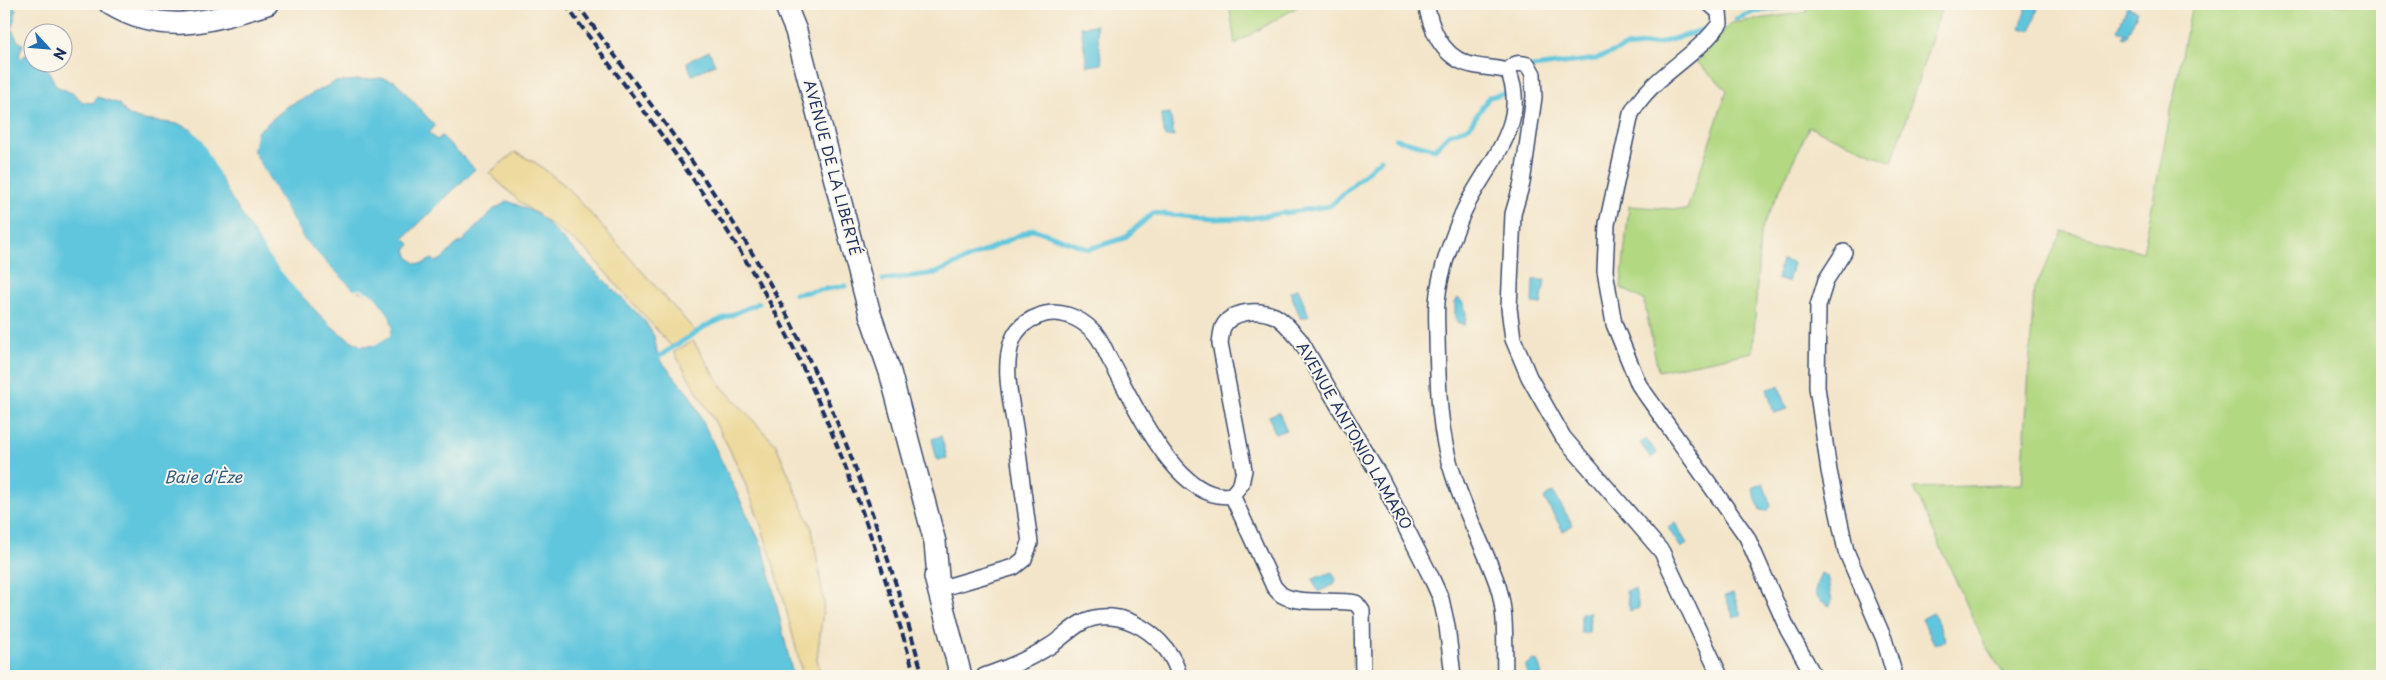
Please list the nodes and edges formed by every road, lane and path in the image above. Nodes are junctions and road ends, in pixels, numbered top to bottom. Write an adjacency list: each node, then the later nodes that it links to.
1 (110, 4): 2 (main road)
2 (266, 4)
3 (785, 4): 9 (main road, AVENUE DE LA LIBERTÉ)
4 (1426, 4): 6 (street)
5 (1710, 4): 17 (street)
6 (1508, 71): 15 (street); 16 (street)
7 (1844, 252): 18 (street)
8 (1232, 495): 9 (street); 13 (street); 14 (street, AVENUE ANTONIO LAMARO)
9 (939, 589): 10 (main road, AVENUE DE LA LIBERTÉ)
10 (961, 676)
11 (984, 676): 12 (street)
12 (1179, 676)
13 (1364, 676)
14 (1453, 676)
15 (1505, 676)
16 (1720, 676)
17 (1814, 676)
18 (1895, 676)

